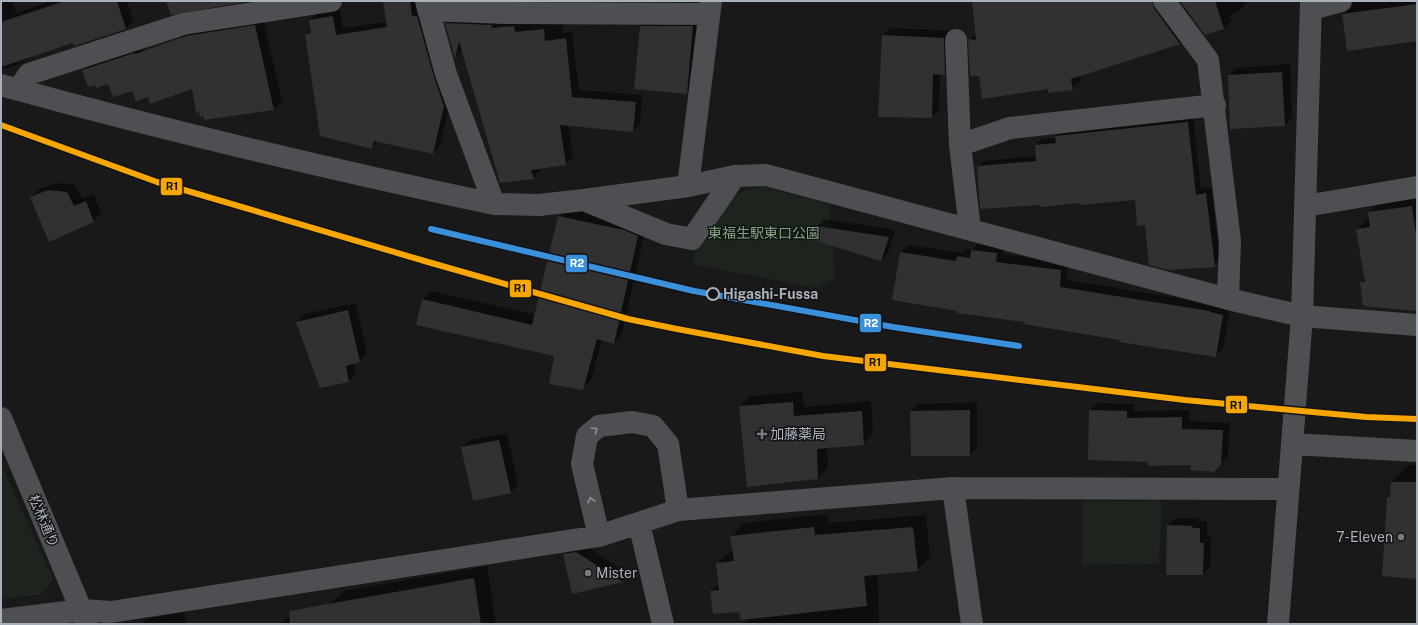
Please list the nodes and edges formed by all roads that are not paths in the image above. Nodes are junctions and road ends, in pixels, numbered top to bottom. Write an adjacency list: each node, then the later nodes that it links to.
1 (331, 1): 8 (street)
2 (1164, 1): 9 (street)
3 (1341, 1): 4 (street)
4 (1311, 5): 16 (street)
5 (427, 6): 6 (street); 15 (street)
6 (710, 8): 12 (street)
7 (956, 40): 10 (street)
8 (9, 87): 15 (street)
9 (1215, 105): 10 (street); 18 (street)
10 (960, 145): 17 (street)
11 (735, 176): 12 (street); 14 (street); 17 (street)
12 (688, 186): 14 (street)
13 (1417, 186): 16 (street)
14 (584, 200): 15 (street)
15 (494, 204)
16 (1305, 206): 19 (street)
17 (970, 229): 18 (street)
18 (1228, 299): 19 (street)
19 (1302, 316): 20 (street); 22 (street)
20 (1417, 325)
21 (1, 418): 29 (street, 松林通り)
22 (1292, 444): 23 (street); 25 (street)
23 (1417, 451)
24 (954, 488): 25 (street); 26 (street); 32 (street)
25 (1288, 490): 33 (street)
26 (678, 510): 27 (street); 28 (street, one-way to 26)
27 (639, 523): 28 (street); 31 (street)
28 (599, 536): 29 (street)
29 (84, 617): 30 (street)
30 (1, 620)
31 (663, 624)
32 (972, 624)
33 (1278, 624)

